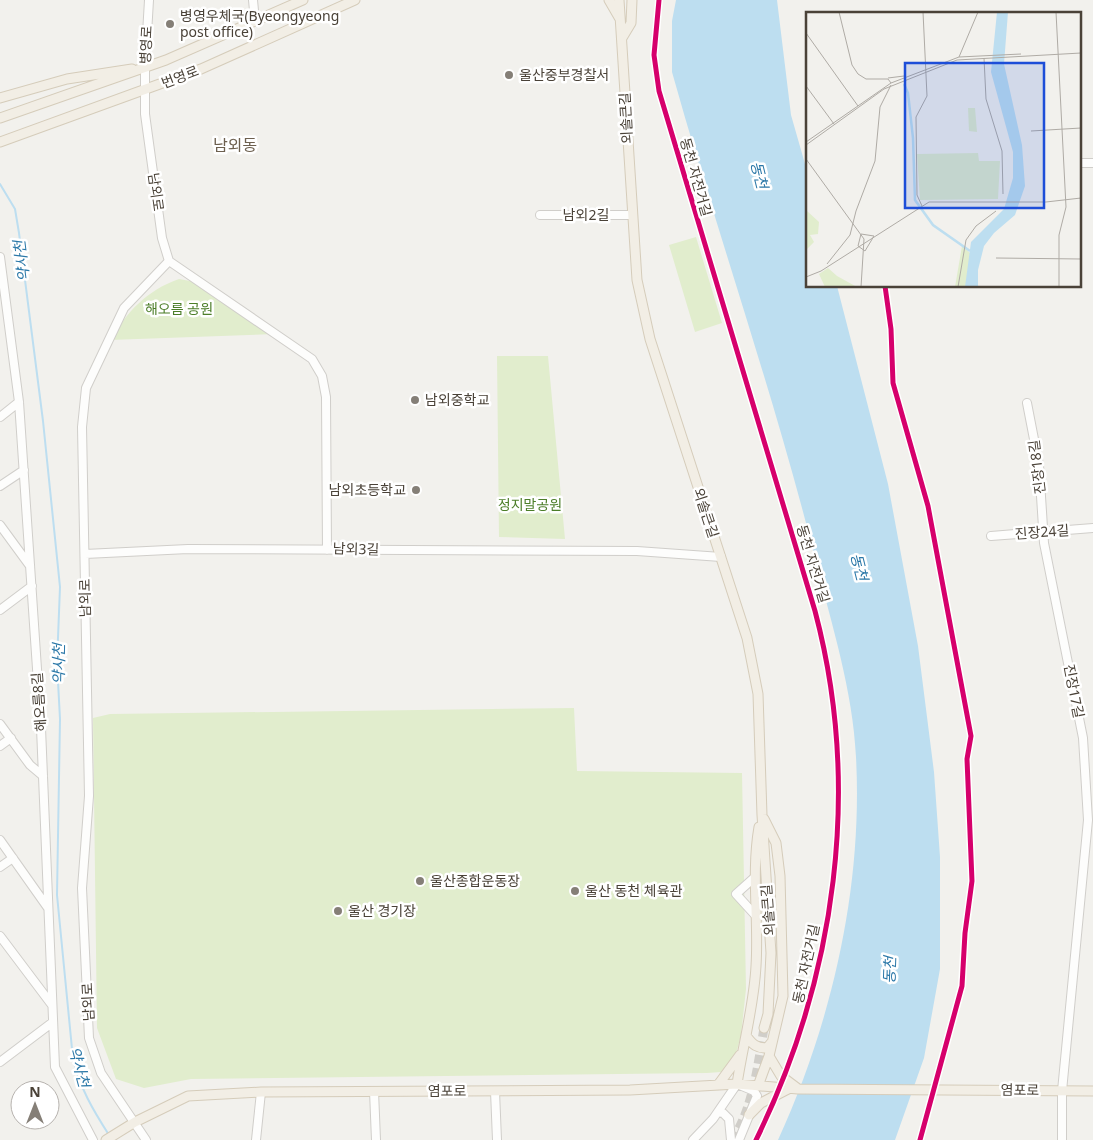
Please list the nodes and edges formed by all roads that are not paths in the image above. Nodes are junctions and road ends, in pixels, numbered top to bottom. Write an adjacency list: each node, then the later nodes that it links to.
1 (149, 0): 11 (street, 병영로)
2 (253, 0): 8 (street)
3 (303, 0): 8 (main road, 번영로)
4 (355, 0): 12 (main road, 번영로)
5 (609, 0): 9 (main road)
6 (619, 0): 9 (main road, 외솔큰길)
7 (632, 0): 10 (main road)
8 (255, 21): 11 (main road, 번영로)
9 (621, 22): 10 (main road, 외솔큰길)
10 (622, 38): 19 (main road, 외솔큰길)
11 (145, 68): 12 (street, 병영로); 13 (main road); 14 (main road, 번영로)
12 (145, 91): 15 (main road, 번영로); 21 (street, 남외로)
13 (0, 98)
14 (0, 118)
15 (0, 142)
16 (1080, 163): 17 (street)
17 (1093, 163)
18 (540, 215): 19 (street, 남외2길)
19 (632, 215): 33 (main road, 외솔큰길)
20 (0, 257): 22 (street, 해오름8길)
21 (170, 261): 31 (street, 남외3길); 32 (street, 남외로)
22 (19, 402): 24 (street); 25 (street, 해오름8길)
23 (1027, 404): 29 (street, 진장18길)
24 (0, 417)
25 (24, 470): 26 (street); 34 (street, 해오름8길)
26 (0, 486)
27 (0, 525): 34 (street)
28 (1093, 528): 29 (street, 진장24길)
29 (1043, 531): 30 (street, 진장24길); 42 (street, 진장17길)
30 (991, 536)
31 (327, 550): 32 (street); 33 (street, 남외3길)
32 (85, 554): 69 (street, 남외로)
33 (721, 557): 41 (main road, 외솔큰길)
34 (30, 566): 35 (street, 해오름8길)
35 (32, 586): 36 (street); 40 (street, 해오름8길)
36 (0, 610)
37 (0, 724): 38 (street)
38 (11, 738): 39 (street); 40 (street)
39 (0, 746)
40 (43, 776): 47 (street, 해오름8길)
41 (762, 815): 46 (main road); 52 (main road, 외솔큰길); 54 (main road)
42 (1091, 820): 64 (street, 진장17길)
43 (0, 840): 44 (street)
44 (13, 858): 45 (street); 47 (street)
45 (0, 867)
46 (755, 877): 48 (main road); 48 (street)
47 (49, 910): 50 (street, 해오름8길)
48 (756, 916): 53 (main road)
49 (0, 936): 50 (street)
50 (52, 1005): 51 (street, 해오름8길)
51 (53, 1022): 57 (street); 70 (street, 해오름8길)
52 (764, 1028)
53 (747, 1037): 54 (main road); 55 (main road)
54 (772, 1042): 56 (main road)
55 (742, 1051): 58 (main road); 59 (main road)
56 (769, 1056): 60 (main road); 61 (main road)
57 (0, 1062)
58 (737, 1084): 59 (main road, 염포로); 60 (main road, 염포로); 67 (street); 68 (street)
59 (718, 1085): 63 (main road, 염포로)
60 (758, 1086): 61 (main road, 염포로)
61 (795, 1088): 64 (main road, 염포로); 68 (main road)
62 (374, 1091): 63 (main road, 염포로); 66 (main road, 염포로); 74 (street)
63 (495, 1091): 75 (street)
64 (1062, 1091): 65 (main road, 염포로); 79 (street, 진장17길)
65 (1093, 1091)
66 (261, 1092): 69 (main road, 염포로); 73 (street)
67 (718, 1112): 76 (street); 77 (street)
68 (749, 1115): 78 (street)
69 (135, 1122): 71 (main road, 염포로); 72 (street, 남외로)
70 (93, 1140)
71 (106, 1140)
72 (146, 1140)
73 (256, 1140)
74 (376, 1140)
75 (497, 1140)
76 (693, 1140)
77 (731, 1140)
78 (739, 1140)
79 (1062, 1140)

